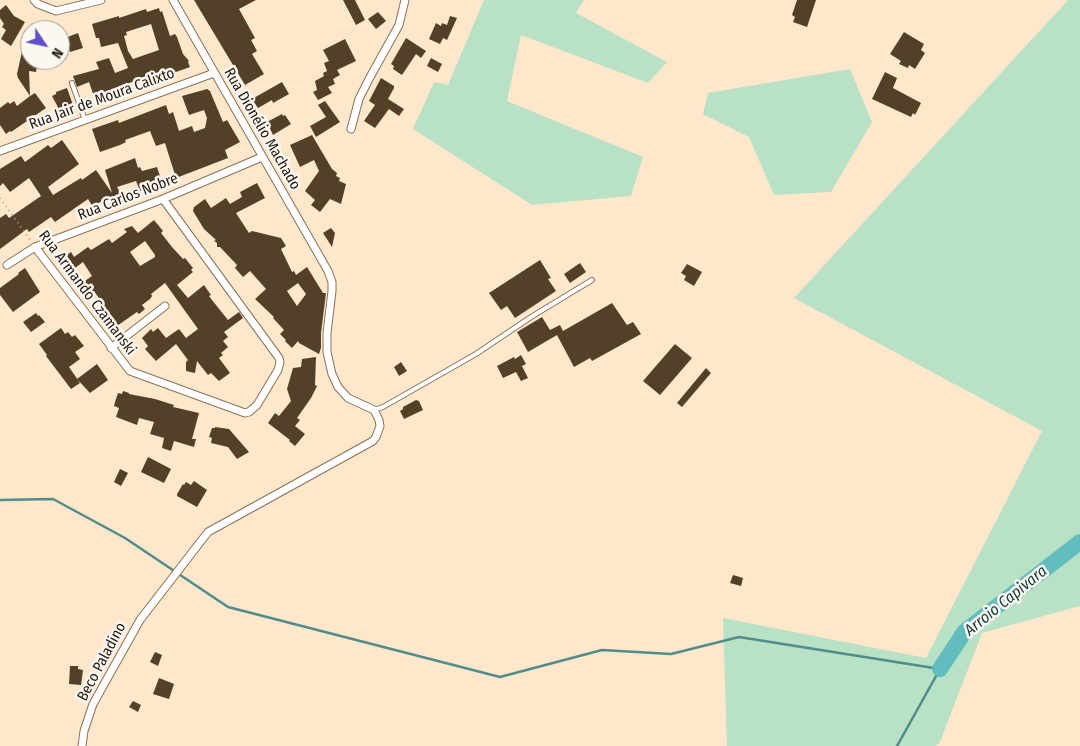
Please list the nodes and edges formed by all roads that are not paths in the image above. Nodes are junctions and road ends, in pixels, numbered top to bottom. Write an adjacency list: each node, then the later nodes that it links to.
1 (34, 0): 2 (street)
2 (101, 0)
3 (173, 0): 5 (street, Rua Dionélio Machado)
4 (405, 0): 8 (street)
5 (214, 73): 7 (street, Rua Jair de Moura Calixto); 10 (street, Rua Dionélio Machado)
6 (72, 83): 7 (lane)
7 (85, 120): 9 (street, Rua Jair de Moura Calixto)
8 (351, 129)
9 (0, 152)
10 (262, 157): 11 (street, Rua Carlos Nobre); 17 (street, Rua Dionélio Machado)
11 (163, 199): 12 (street, Rua Carlos Nobre); 16 (street, Rua Armando Czamanski)
12 (35, 247): 13 (street, Rua Carlos Nobre); 16 (street, Rua Armando Czamanski)
13 (7, 265)
14 (592, 280): 17 (lane)
15 (165, 306): 16 (street)
16 (111, 348)
17 (374, 410): 18 (street, Beco Paladino)
18 (82, 746)

